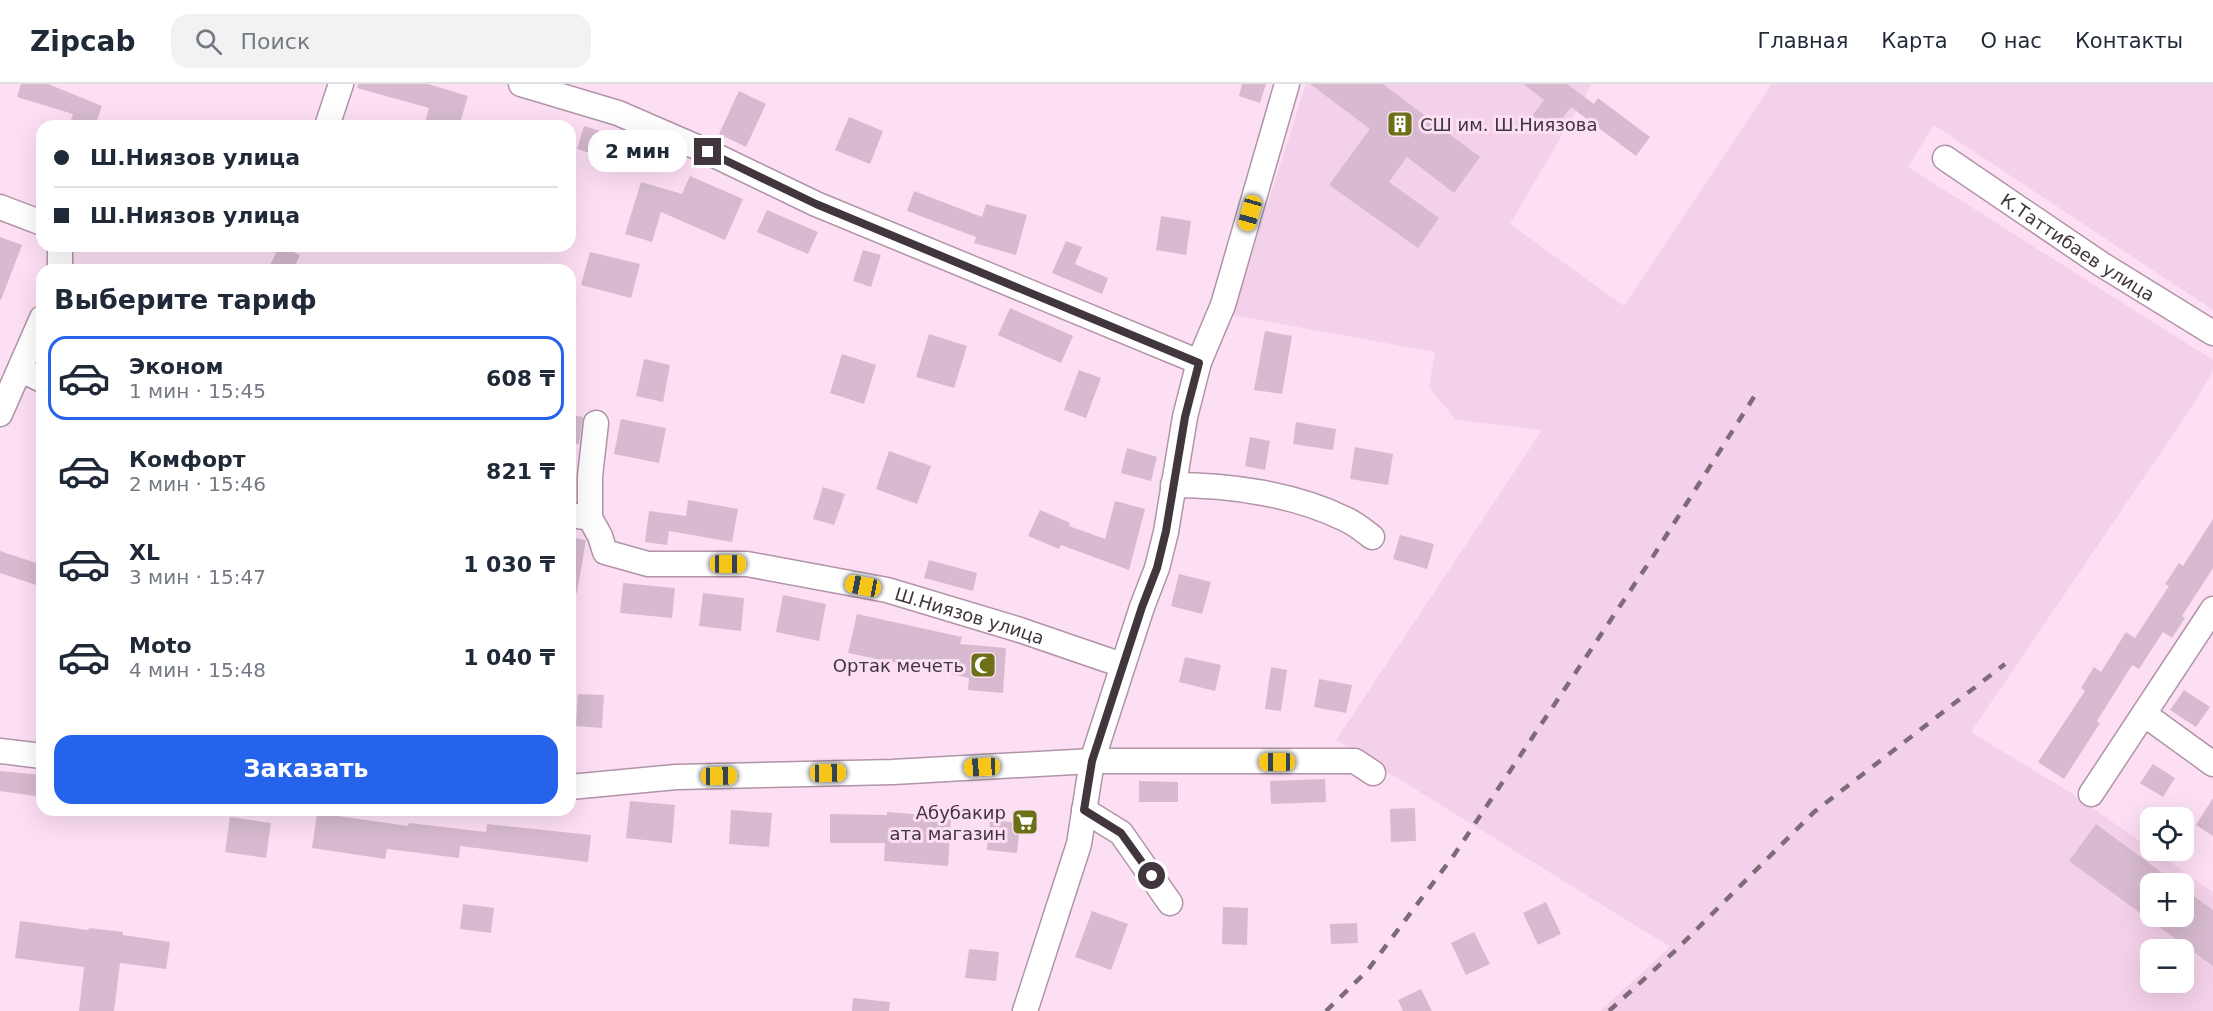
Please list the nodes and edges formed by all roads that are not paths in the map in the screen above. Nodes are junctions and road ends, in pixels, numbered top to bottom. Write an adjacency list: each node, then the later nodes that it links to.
1 (341, 84): 4 (street)
2 (521, 84): 10 (street)
3 (1287, 84): 10 (street)
4 (329, 120)
5 (1945, 158): 8 (street, К.Таттибаев улица)
6 (0, 207): 7 (street)
7 (36, 221)
8 (2213, 333)
9 (36, 352): 11 (street)
10 (1199, 363): 14 (street)
11 (32, 375): 12 (street)
12 (0, 414)
13 (596, 423): 15 (street, Ш.Ниязов улица)
14 (1173, 485): 16 (street); 18 (street)
15 (580, 517): 18 (street, Ш.Ниязов улица)
16 (1372, 537)
17 (2213, 609): 19 (street)
18 (1122, 665): 22 (street)
19 (2144, 714): 23 (street); 26 (street)
20 (0, 751): 21 (street)
21 (36, 755)
22 (1092, 761): 24 (street); 25 (street); 27 (street)
23 (2213, 764)
24 (1373, 773)
25 (576, 786)
26 (2091, 794)
27 (1084, 810): 28 (street); 29 (street)
28 (1170, 903)
29 (1025, 1011)

